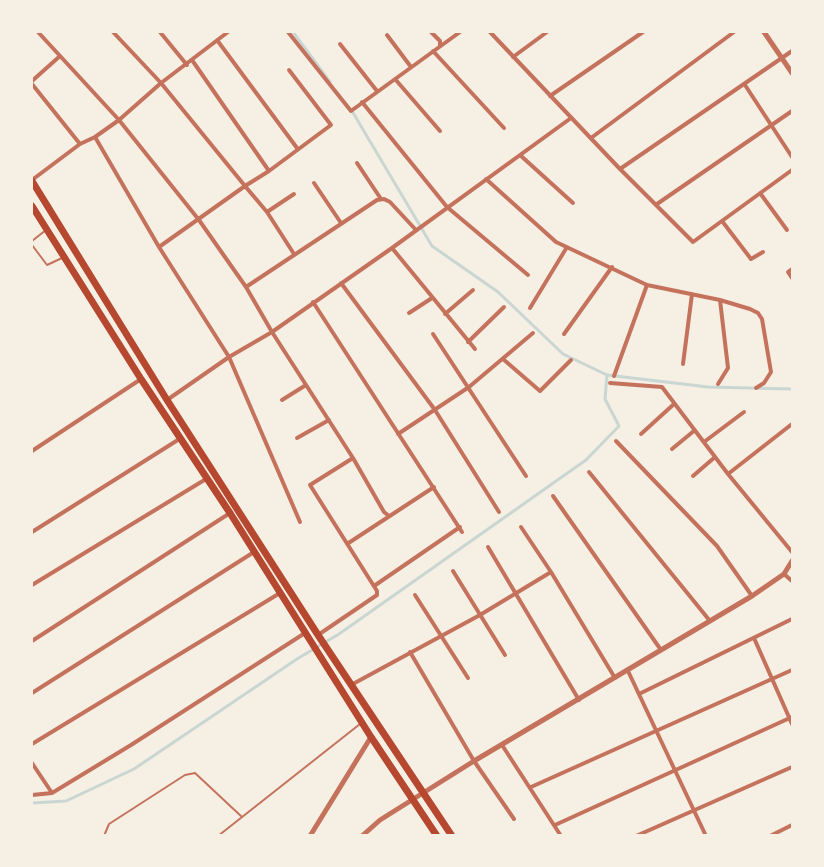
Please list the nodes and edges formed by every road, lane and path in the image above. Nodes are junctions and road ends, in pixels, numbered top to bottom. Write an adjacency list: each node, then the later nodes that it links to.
1 (38, 32): 19 (street)
2 (113, 32): 29 (street)
3 (160, 32): 23 (street)
4 (228, 32): 14 (street)
5 (288, 32): 33 (street)
6 (431, 32): 16 (street)
7 (460, 32): 16 (street)
8 (490, 32): 20 (street)
9 (547, 32): 20 (street)
10 (643, 32): 32 (street)
11 (734, 32): 41 (street)
12 (764, 32): 21 (street)
13 (387, 35): 24 (street)
14 (217, 40): 22 (street); 43 (street)
15 (340, 44): 31 (street)
16 (440, 46): 17 (street)
17 (433, 51): 24 (street); 38 (street)
18 (792, 51): 21 (street)
19 (60, 56): 28 (street); 36 (street)
20 (513, 57): 32 (street)
21 (782, 59): 26 (street); 30 (street)
22 (192, 60): 23 (street); 49 (street)
23 (187, 64): 29 (street)
24 (411, 67): 27 (street)
25 (289, 70): 43 (street)
26 (792, 73)
27 (395, 79): 31 (street); 39 (street)
28 (32, 82): 42 (street)
29 (161, 83): 36 (street); 53 (street)
30 (745, 84): 37 (street); 47 (street)
31 (377, 91): 33 (street)
32 (550, 96): 35 (street)
33 (362, 102): 60 (street)
34 (792, 111): 37 (street)
35 (571, 118): 41 (street); 44 (street)
36 (119, 120): 40 (street); 62 (street)
37 (771, 126): 45 (street); 58 (street)
38 (504, 128)
39 (440, 131)
40 (95, 137): 42 (street); 69 (street)
41 (591, 138): 47 (street)
42 (80, 144): 51 (street)
43 (297, 148): 49 (street)
44 (520, 154): 50 (street); 57 (street)
45 (792, 157)
46 (357, 163): 56 (street)
47 (620, 169): 58 (street)
48 (792, 170): 54 (street)
49 (269, 171): 53 (street)
50 (486, 179): 60 (street); 70 (street)
51 (32, 180): 108 (highway)
52 (314, 183): 64 (street)
53 (245, 186): 61 (street); 62 (street)
54 (760, 193): 63 (street); 67 (street)
55 (294, 194): 61 (street)
56 (382, 200): 64 (street); 66 (street)
57 (573, 203)
58 (657, 204): 63 (street)
59 (32, 206): 65 (highway)
60 (447, 207): 66 (street); 77 (street)
61 (267, 212): 73 (street)
62 (199, 219): 69 (street); 81 (street)
63 (722, 221): 72 (street)
64 (341, 223): 73 (street)
65 (47, 229): 68 (lane); 74 (highway)
66 (416, 230): 71 (street)
67 (787, 230)
68 (32, 243): 74 (lane)
69 (159, 247): 97 (street)
70 (567, 247): 75 (street); 88 (street)
71 (392, 248): 79 (street); 84 (street)
72 (763, 252)
73 (294, 254): 81 (street)
74 (64, 257): 102 (highway)
75 (612, 267): 80 (street); 94 (street)
76 (790, 271): 78 (street)
77 (528, 275)
78 (792, 278)
79 (341, 284): 86 (street); 111 (street)
80 (647, 285): 83 (street); 101 (street)
81 (246, 287): 91 (street)
82 (473, 290): 90 (street)
83 (692, 294): 85 (street); 100 (street)
84 (432, 298): 89 (street); 90 (street)
85 (720, 300): 104 (street); 107 (street)
86 (314, 302): 91 (street); 116 (street)
87 (504, 307): 95 (street)
88 (530, 308)
89 (409, 313)
90 (445, 314): 95 (street)
91 (272, 332): 97 (street); 105 (street)
92 (533, 333): 98 (street)
93 (433, 334): 106 (street)
94 (564, 334)
95 (468, 342): 96 (street)
96 (475, 349)
97 (229, 357): 108 (street); 136 (street)
98 (503, 359): 99 (street); 106 (street)
99 (571, 360)
100 (683, 364)
101 (614, 375)
102 (141, 379): 118 (highway); 123 (street)
103 (610, 383): 110 (street)
104 (718, 384)
105 (306, 385): 109 (street); 113 (street)
106 (469, 387): 111 (street); 128 (street)
107 (756, 388)
108 (167, 400): 159 (highway)
109 (282, 400)
110 (674, 404): 115 (street); 117 (street)
111 (435, 410): 116 (street); 133 (street)
112 (744, 412): 121 (street)
113 (329, 420): 119 (street); 125 (street)
114 (792, 424): 127 (street)
115 (694, 430): 121 (street); 122 (street)
116 (398, 434): 131 (street)
117 (641, 434)
118 (182, 438): 130 (highway); 138 (street)
119 (297, 438)
120 (616, 441): 153 (street)
121 (704, 442): 124 (street)
122 (672, 449)
123 (32, 451)
124 (715, 457): 127 (street); 129 (street)
125 (354, 458): 135 (street); 139 (street)
126 (589, 472): 156 (street)
127 (728, 474): 142 (street)
128 (526, 476)
129 (693, 476)
130 (207, 478): 134 (highway); 148 (street)
131 (434, 487): 135 (street); 149 (street)
132 (553, 496): 162 (street)
133 (499, 512)
134 (230, 513): 141 (highway); 161 (street)
135 (389, 516): 139 (street)
136 (300, 522)
137 (521, 527): 145 (street)
138 (32, 532)
139 (348, 544): 149 (street)
140 (488, 547): 150 (street)
141 (254, 552): 151 (highway); 171 (street)
142 (792, 552)
143 (792, 561): 146 (street)
144 (453, 571): 154 (street)
145 (551, 572): 150 (street); 168 (street)
146 (784, 574): 147 (street); 153 (street)
147 (792, 581)
148 (32, 585)
149 (374, 586): 159 (street)
150 (516, 592): 154 (street); 173 (street)
151 (281, 593): 157 (highway); 179 (street)
152 (415, 595): 158 (street)
153 (752, 596): 156 (street)
154 (480, 615): 158 (street); 164 (street)
155 (792, 619): 160 (street)
156 (710, 622): 162 (street)
157 (305, 633): 175 (highway); 186 (street)
158 (440, 636): 163 (street); 167 (street)
159 (319, 637): 170 (highway)
160 (754, 638): 169 (street); 172 (street)
161 (32, 641)
162 (662, 651): 166 (street)
163 (410, 652): 170 (street); 181 (street)
164 (505, 655)
165 (792, 670): 169 (street)
166 (628, 671): 168 (street); 172 (street)
167 (468, 678)
168 (615, 678): 173 (street)
169 (772, 679): 174 (street); 177 (street)
170 (351, 685): 187 (highway)
171 (32, 693)
172 (639, 694): 177 (street)
173 (579, 700): 180 (street)
174 (791, 717): 176 (street); 184 (street)
175 (362, 723): 178 (highway); 191 (lane)
176 (792, 724)
177 (657, 731): 184 (street); 185 (street)
178 (371, 737): 189 (highway); 197 (street)
179 (32, 744)
180 (502, 744): 181 (street); 185 (street)
181 (474, 761): 187 (street); 192 (street)
182 (32, 763): 186 (street)
183 (792, 767): 190 (street)
184 (674, 769): 190 (street); 193 (street)
185 (531, 787): 193 (street)
186 (52, 793): 188 (street)
187 (424, 793): 189 (street); 200 (highway)
188 (32, 795)
189 (414, 799): 198 (street); 199 (highway)
190 (694, 809): 202 (street); 203 (street)
191 (242, 817): 195 (lane); 196 (lane)
192 (513, 819)
193 (555, 825): 201 (street)
194 (792, 825): 204 (street)
195 (104, 836)
196 (218, 836)
197 (310, 836)
198 (362, 836)
199 (437, 836)
200 (452, 836)
201 (561, 836)
202 (636, 836)
203 (706, 836)
204 (770, 836)

